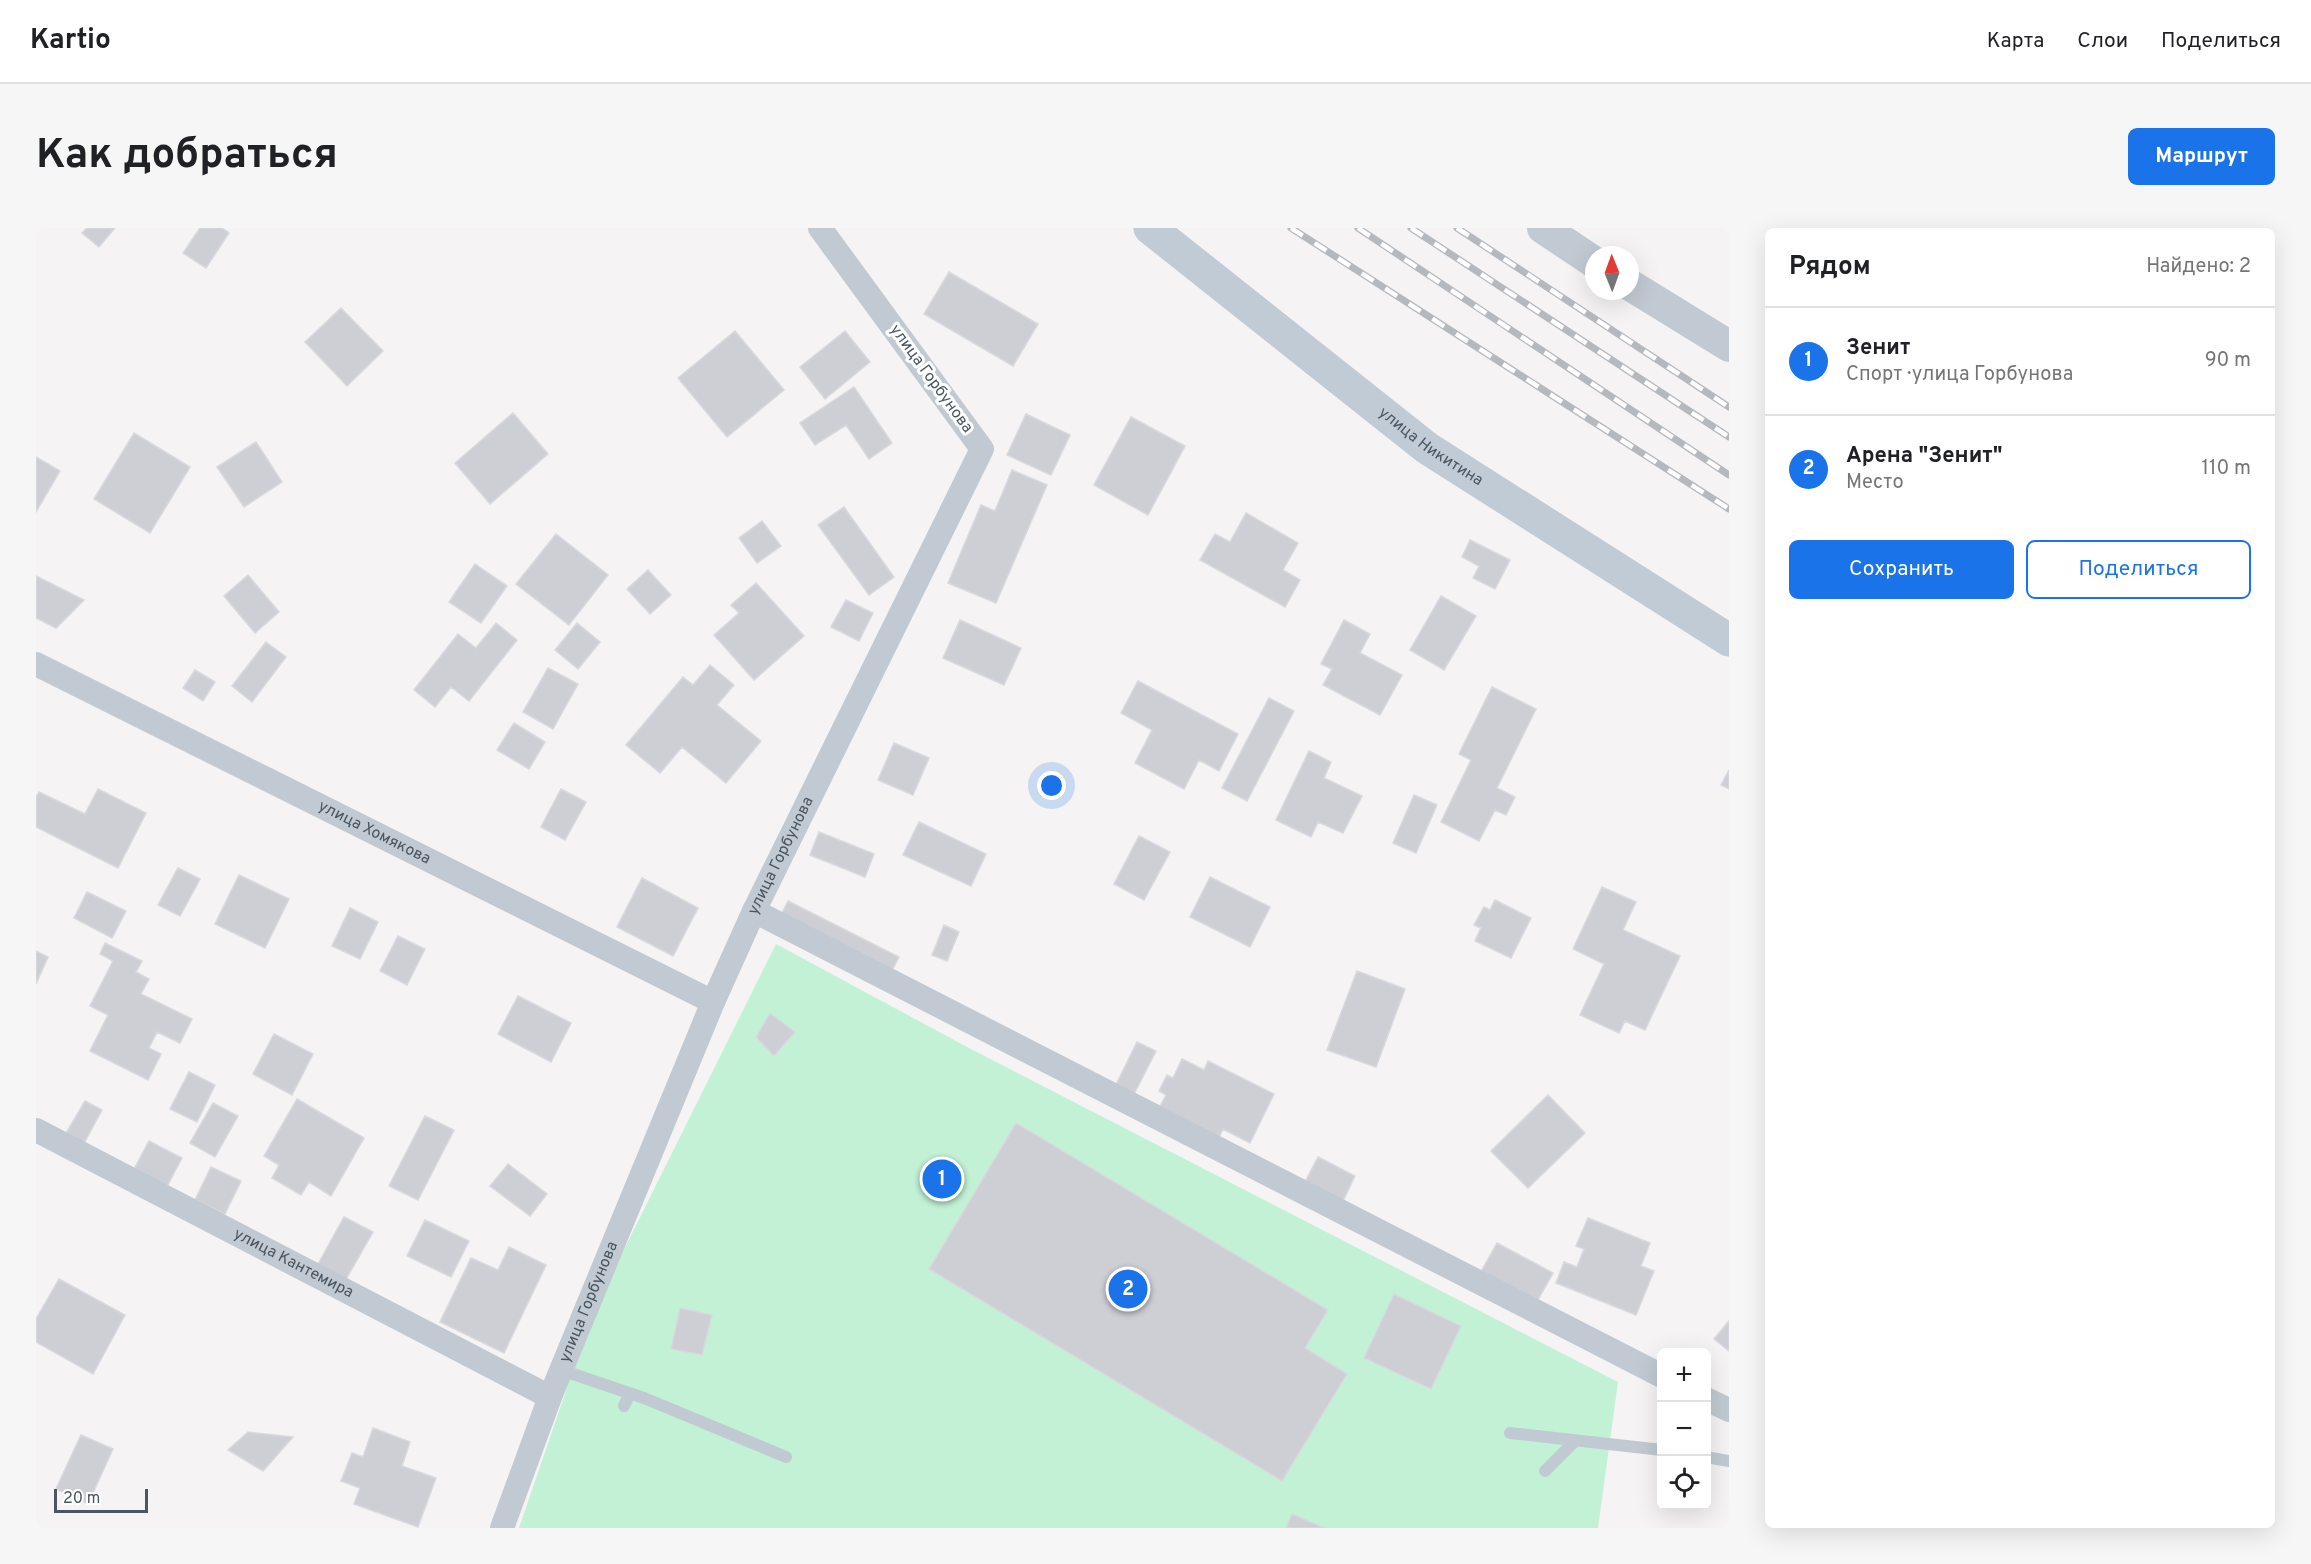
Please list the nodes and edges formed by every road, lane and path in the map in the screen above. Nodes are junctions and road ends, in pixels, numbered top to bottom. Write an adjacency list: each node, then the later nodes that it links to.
1 (820, 228): 9 (street, улица Горбунова)
2 (1149, 228): 7 (main road, улица Никитина)
3 (1543, 228): 4 (street)
4 (1585, 256)
5 (1639, 291): 6 (street)
6 (1729, 346)
7 (1729, 640)
8 (36, 664): 10 (street, улица Хомякова)
9 (754, 911): 10 (street, улица Горбунова); 13 (street)
10 (713, 1002): 12 (street, улица Горбунова)
11 (36, 1130): 15 (street, улица Кантемира)
12 (561, 1370): 14 (lane); 15 (street, улица Горбунова)
13 (1657, 1373)
14 (630, 1393): 17 (lane); 22 (lane)
15 (550, 1397): 26 (street, улица Горбунова)
16 (1711, 1401): 18 (street)
17 (624, 1406)
18 (1729, 1410)
19 (1510, 1433): 20 (lane)
20 (1575, 1441): 21 (lane); 25 (lane)
21 (1657, 1449)
22 (786, 1457)
23 (1711, 1458): 24 (lane)
24 (1729, 1461)
25 (1545, 1471)
26 (502, 1528)

